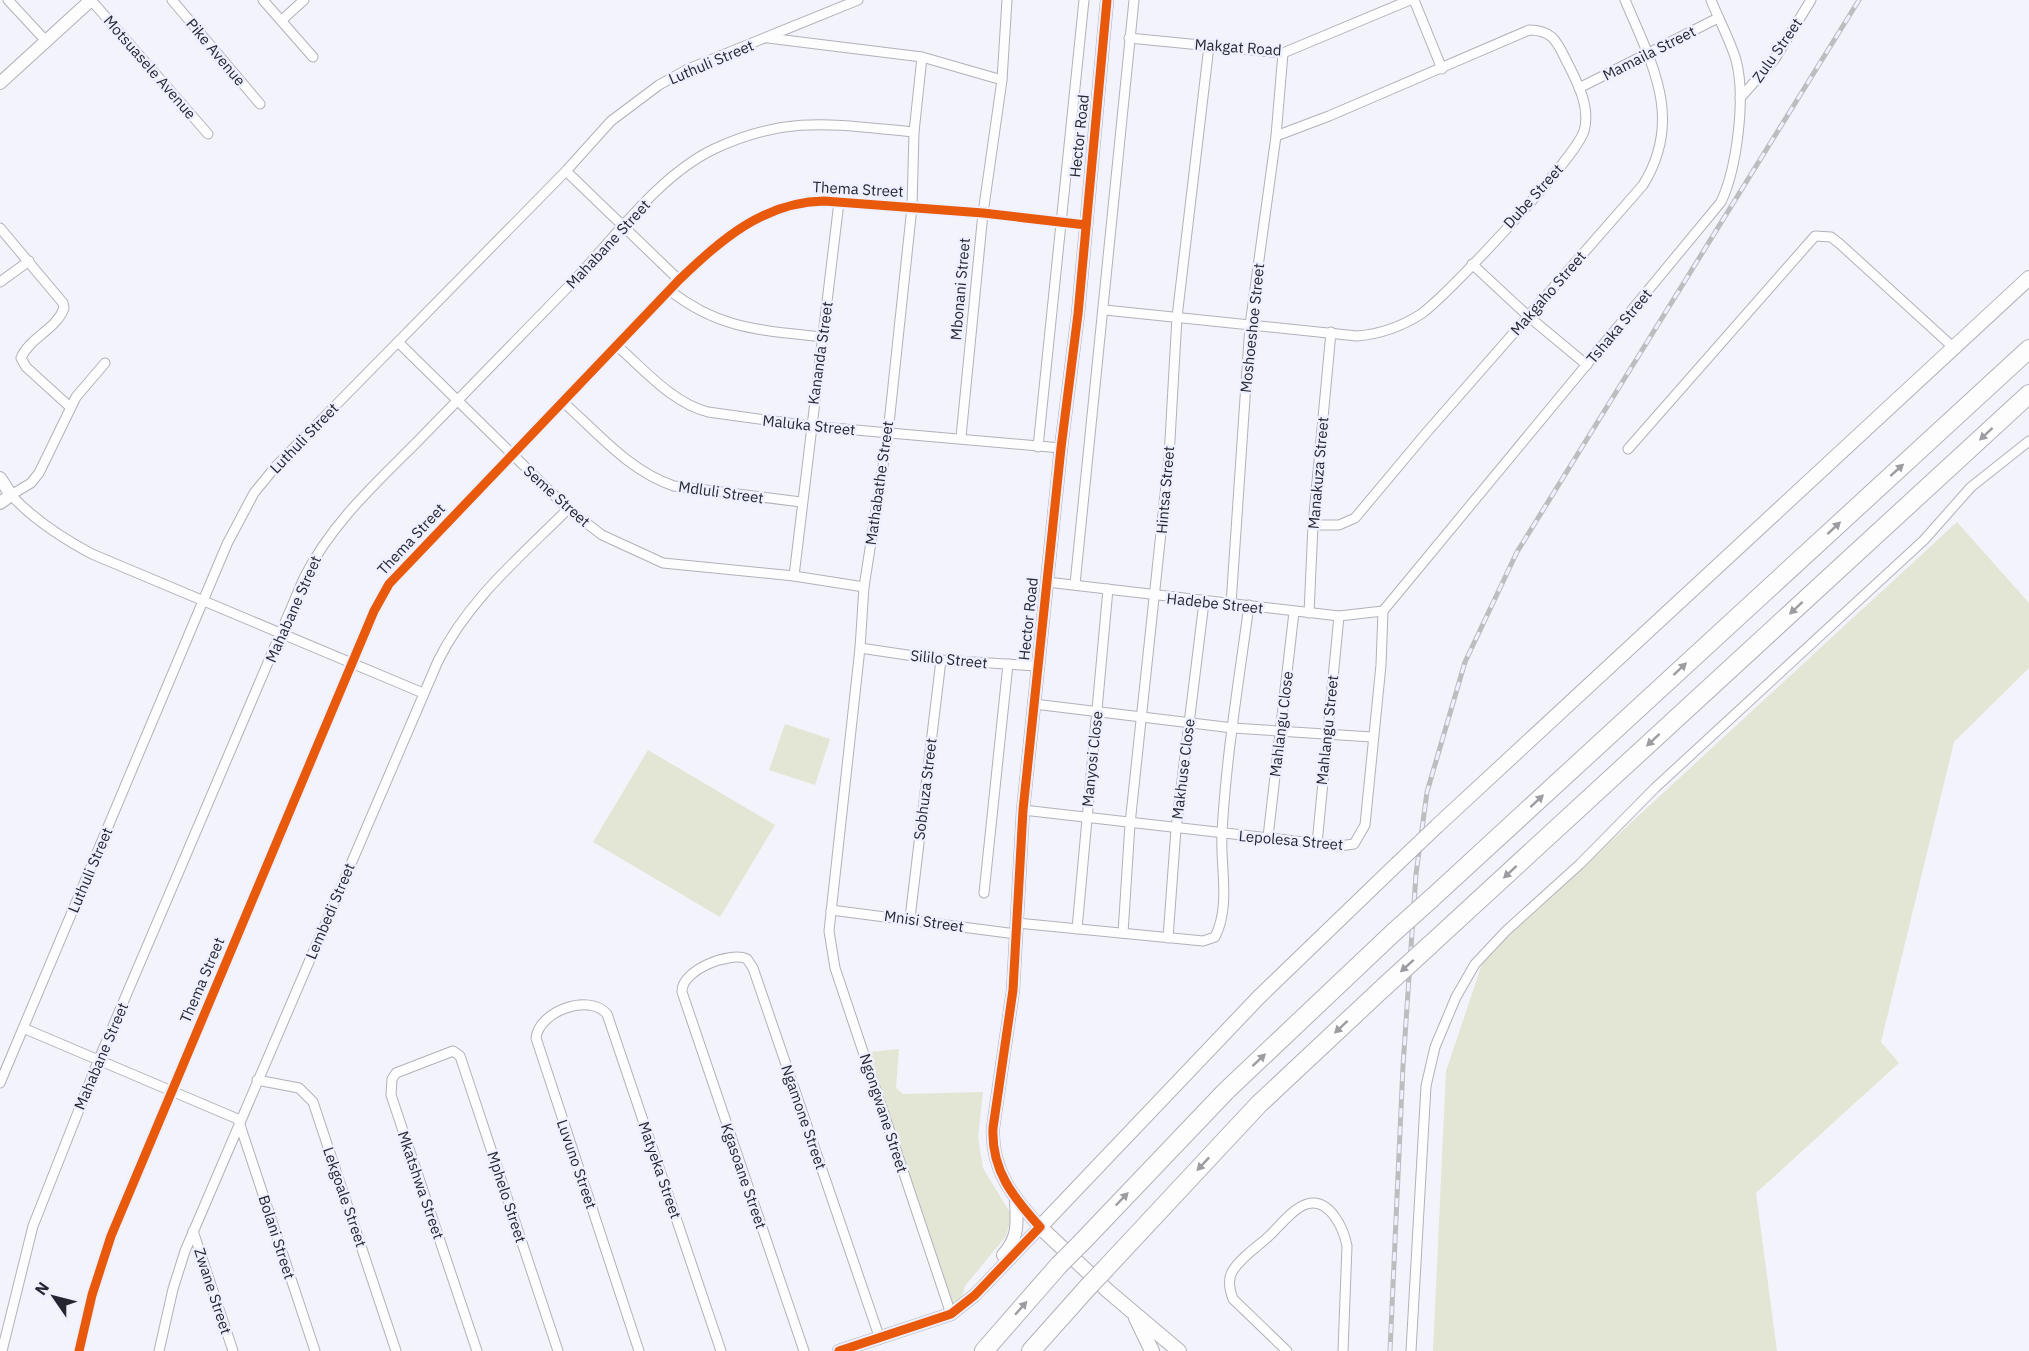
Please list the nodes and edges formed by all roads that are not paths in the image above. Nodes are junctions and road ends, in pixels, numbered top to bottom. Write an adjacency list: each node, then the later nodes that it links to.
1 (8, 0): 19 (street)
2 (91, 0): 19 (street); 32 (street, Motsuasele Avenue)
3 (172, 0): 30 (street, Pike Avenue)
4 (263, 0): 16 (street)
5 (304, 0): 16 (street)
6 (858, 0): 17 (street, Luthuli Street)
7 (1007, 0): 26 (street, Mbonani Street)
8 (1084, 0): 38 (street, Hector Road)
9 (1107, 0): 39 (street, Hector Road)
10 (1134, 0): 18 (street)
11 (1412, 0): 21 (street, Makgat Road); 25 (street)
12 (1625, 0): 22 (street, Makgaho Street)
13 (1711, 0): 15 (street, Tshaka Street)
14 (1811, 0): 29 (street, Zulu Street)
15 (1719, 18): 22 (street, Mamaila Street); 29 (street, Tshaka Street)
16 (282, 20): 23 (street)
17 (767, 38): 24 (street); 34 (street, Luthuli Street)
18 (1129, 38): 20 (street, Makgat Road); 48 (street)
19 (46, 41): 27 (street)
20 (1209, 46): 21 (street, Makgat Road); 49 (street, Hintsa Street)
21 (1283, 53): 33 (street, Moshoeshoe Street)
22 (1648, 55): 28 (street, Mamaila Street); 50 (street, Makgaho Street)
23 (313, 57)
24 (922, 57): 26 (street); 31 (street, Mathabathe Street)
25 (1442, 69): 28 (street, Dube Street); 33 (street, Dube Street)
26 (1002, 80): 37 (street, Mbonani Street)
27 (0, 83)
28 (1580, 88): 43 (street, Dube Street)
29 (1740, 98): 59 (street, Tshaka Street)
30 (260, 104)
31 (914, 132): 36 (street, Mathabathe Street); 41 (street, Mahabane Street)
32 (208, 134)
33 (1276, 136): 51 (street, Moshoeshoe Street)
34 (566, 171): 41 (street); 54 (street, Luthuli Street)
35 (839, 202): 36 (street, Thema Street); 45 (street, Thema Street); 53 (street, Kananda Street)
36 (912, 207): 37 (street, Thema Street); 65 (street, Mathabathe Street)
37 (983, 213): 38 (street, Thema Street); 66 (street, Mbonani Street)
38 (1061, 221): 39 (street, Thema Street); 68 (street, Hector Road)
39 (1086, 225): 69 (street, Hector Road)
40 (0, 228): 42 (street)
41 (623, 228): 45 (street); 61 (street, Mahabane Street)
42 (28, 261): 46 (street); 63 (street)
43 (1472, 264): 50 (street); 52 (street, Dube Street)
44 (2029, 278): 56 (main road)
45 (679, 280): 47 (street, Thema Street)
46 (0, 282)
47 (669, 290): 53 (street); 55 (street, Thema Street)
48 (1105, 310): 49 (street, Dube Street); 80 (street)
49 (1177, 316): 51 (street, Dube Street); 83 (street, Hintsa Street)
50 (1528, 316): 59 (street); 77 (street, Makgaho Street)
51 (1250, 325): 52 (street, Dube Street); 86 (street, Moshoeshoe Street)
52 (1331, 332): 77 (street, Manakuza Street)
53 (823, 338): 64 (street, Kananda Street)
54 (398, 342): 61 (street, Seme Street); 84 (street, Luthuli Street)
55 (616, 345): 62 (street, Thema Street); 64 (street, Maluka Street)
56 (1954, 348): 70 (street); 131 (main road, bridge)
57 (2029, 349): 149 (highway, one-way to 57, bridge)
58 (105, 363): 63 (street)
59 (1587, 365): 88 (street, Tshaka Street)
60 (2029, 394): 150 (highway, one-way to 150, bridge)
61 (457, 401): 71 (street, Seme Street); 92 (street, Mahabane Street)
62 (563, 402): 71 (street, Thema Street); 74 (street, Mdluli Street)
63 (70, 407): 73 (street)
64 (810, 426): 65 (street, Maluka Street); 74 (street, Kananda Street)
65 (888, 433): 66 (street, Maluka Street); 81 (street, Mathabathe Street)
66 (961, 437): 68 (street, Maluka Street)
67 (2029, 441): 155 (street)
68 (1038, 447): 69 (street, Maluka Street)
69 (1061, 448): 79 (street, Hector Road)
70 (1628, 449)
71 (511, 454): 76 (street, Seme Street); 95 (street, Thema Street)
72 (0, 478): 73 (street)
73 (11, 495): 75 (street); 84 (street)
74 (801, 502): 78 (street, Kananda Street)
75 (0, 503)
76 (568, 509): 78 (street, Seme Street); 98 (street, Lembedi Street)
77 (1313, 525): 90 (street, Manakuza Street)
78 (794, 576): 81 (street, Seme Street)
79 (1047, 582): 80 (street, Hadebe Street); 97 (street, Hector Road)
80 (1075, 584): 82 (street, Hadebe Street)
81 (864, 587): 93 (street, Mathabathe Street)
82 (1108, 589): 83 (street, Hadebe Street); 100 (street, Manyosi Close)
83 (1156, 597): 85 (street, Hadebe Street); 101 (street, Hintsa Street)
84 (203, 599): 92 (street); 123 (street, Luthuli Street)
85 (1204, 602): 86 (street, Hadebe Street); 102 (street, Makhuse Close)
86 (1231, 603): 87 (street, Hadebe Street)
87 (1249, 605): 89 (street, Hadebe Street); 103 (street)
88 (1383, 611): 91 (street, Hadebe Street); 106 (street, Lepolesa Street)
89 (1294, 612): 90 (street, Hadebe Street); 104 (street, Mahlangu Close)
90 (1310, 613): 91 (street, Hadebe Street)
91 (1339, 616): 105 (street, Mahlangu Street)
92 (282, 632): 95 (street); 125 (street, Mahabane Street)
93 (860, 648): 94 (street, Sililo Street); 115 (street, Mathabathe Street)
94 (941, 660): 96 (street, Sililo Street); 116 (street, Sobhuza Street)
95 (353, 661): 98 (street); 128 (street, Thema Street)
96 (1008, 664): 97 (street, Sililo Street); 114 (street, Hector Road)
97 (1038, 666): 99 (street, Hector Road)
98 (423, 693): 126 (street, Lembedi Street)
99 (1034, 705): 100 (street); 107 (street, Hector Road)
100 (1096, 712): 101 (street); 108 (street, Manyosi Close)
101 (1141, 719): 102 (street); 109 (street, Hintsa Street)
102 (1189, 722): 103 (street); 110 (street, Makhuse Close)
103 (1233, 728): 104 (street); 111 (street)
104 (1280, 730): 105 (street); 112 (street, Mahlangu Close)
105 (1326, 734): 106 (street); 113 (street, Mahlangu Street)
106 (1372, 737): 113 (street, Lepolesa Street)
107 (1023, 810): 108 (street); 117 (street, Hector Road)
108 (1085, 819): 109 (street); 118 (street, Manyosi Close)
109 (1130, 824): 110 (street); 119 (street, Hintsa Street)
110 (1176, 829): 111 (street); 120 (street, Makhuse Close)
111 (1222, 834): 112 (street, Lepolesa Street); 120 (street, Lepolesa Street)
112 (1268, 837): 113 (street, Lepolesa Street)
113 (1317, 844)
114 (984, 893)
115 (831, 910): 116 (street, Mnisi Street); 135 (street, Ngongwane Street)
116 (910, 918): 117 (street, Mnisi Street)
117 (1017, 929): 118 (street, Lepolesa Street); 130 (street, Hector Road)
118 (1077, 929): 119 (street, Lepolesa Street)
119 (1123, 933): 120 (street, Lepolesa Street)
120 (1168, 938)
121 (686, 977): 136 (street, Ngamone Street); 147 (street, Kgasoane Street)
122 (585, 1004): 145 (street, Luvuno Street); 146 (street, Matyeka Street)
123 (23, 1028): 125 (street); 127 (street, Luthuli Street)
124 (448, 1052): 143 (street, Mkatshwa Street); 144 (street, Mphelo Street)
125 (99, 1059): 128 (street); 137 (street, Mahabane Street)
126 (257, 1080): 129 (street, Lembedi Street); 142 (street, Lekgoale Street)
127 (0, 1083)
128 (172, 1091): 129 (street); 138 (street, Thema Street)
129 (240, 1121): 132 (street, Lembedi Street); 141 (street, Bolani Street)
130 (1016, 1200): 131 (street, Hector Road); 133 (street)
131 (1040, 1227): 133 (street); 134 (main road)
132 (193, 1232): 139 (street, Lembedi Street); 140 (street, Zwane Street)
133 (975, 1295): 135 (street)
134 (1131, 1311): 151 (main road); 152 (main road)
135 (951, 1314): 136 (street)
136 (880, 1339): 148 (street)
137 (2, 1351)
138 (79, 1351)
139 (159, 1351)
140 (233, 1351)
141 (315, 1351)
142 (396, 1351)
143 (477, 1351)
144 (558, 1351)
145 (639, 1351)
146 (721, 1351)
147 (804, 1351)
148 (839, 1351)
149 (984, 1351)
150 (1031, 1351)
151 (1152, 1351)
152 (1179, 1351)
153 (1287, 1351): 154 (street)
154 (1344, 1351)
155 (1411, 1351)

